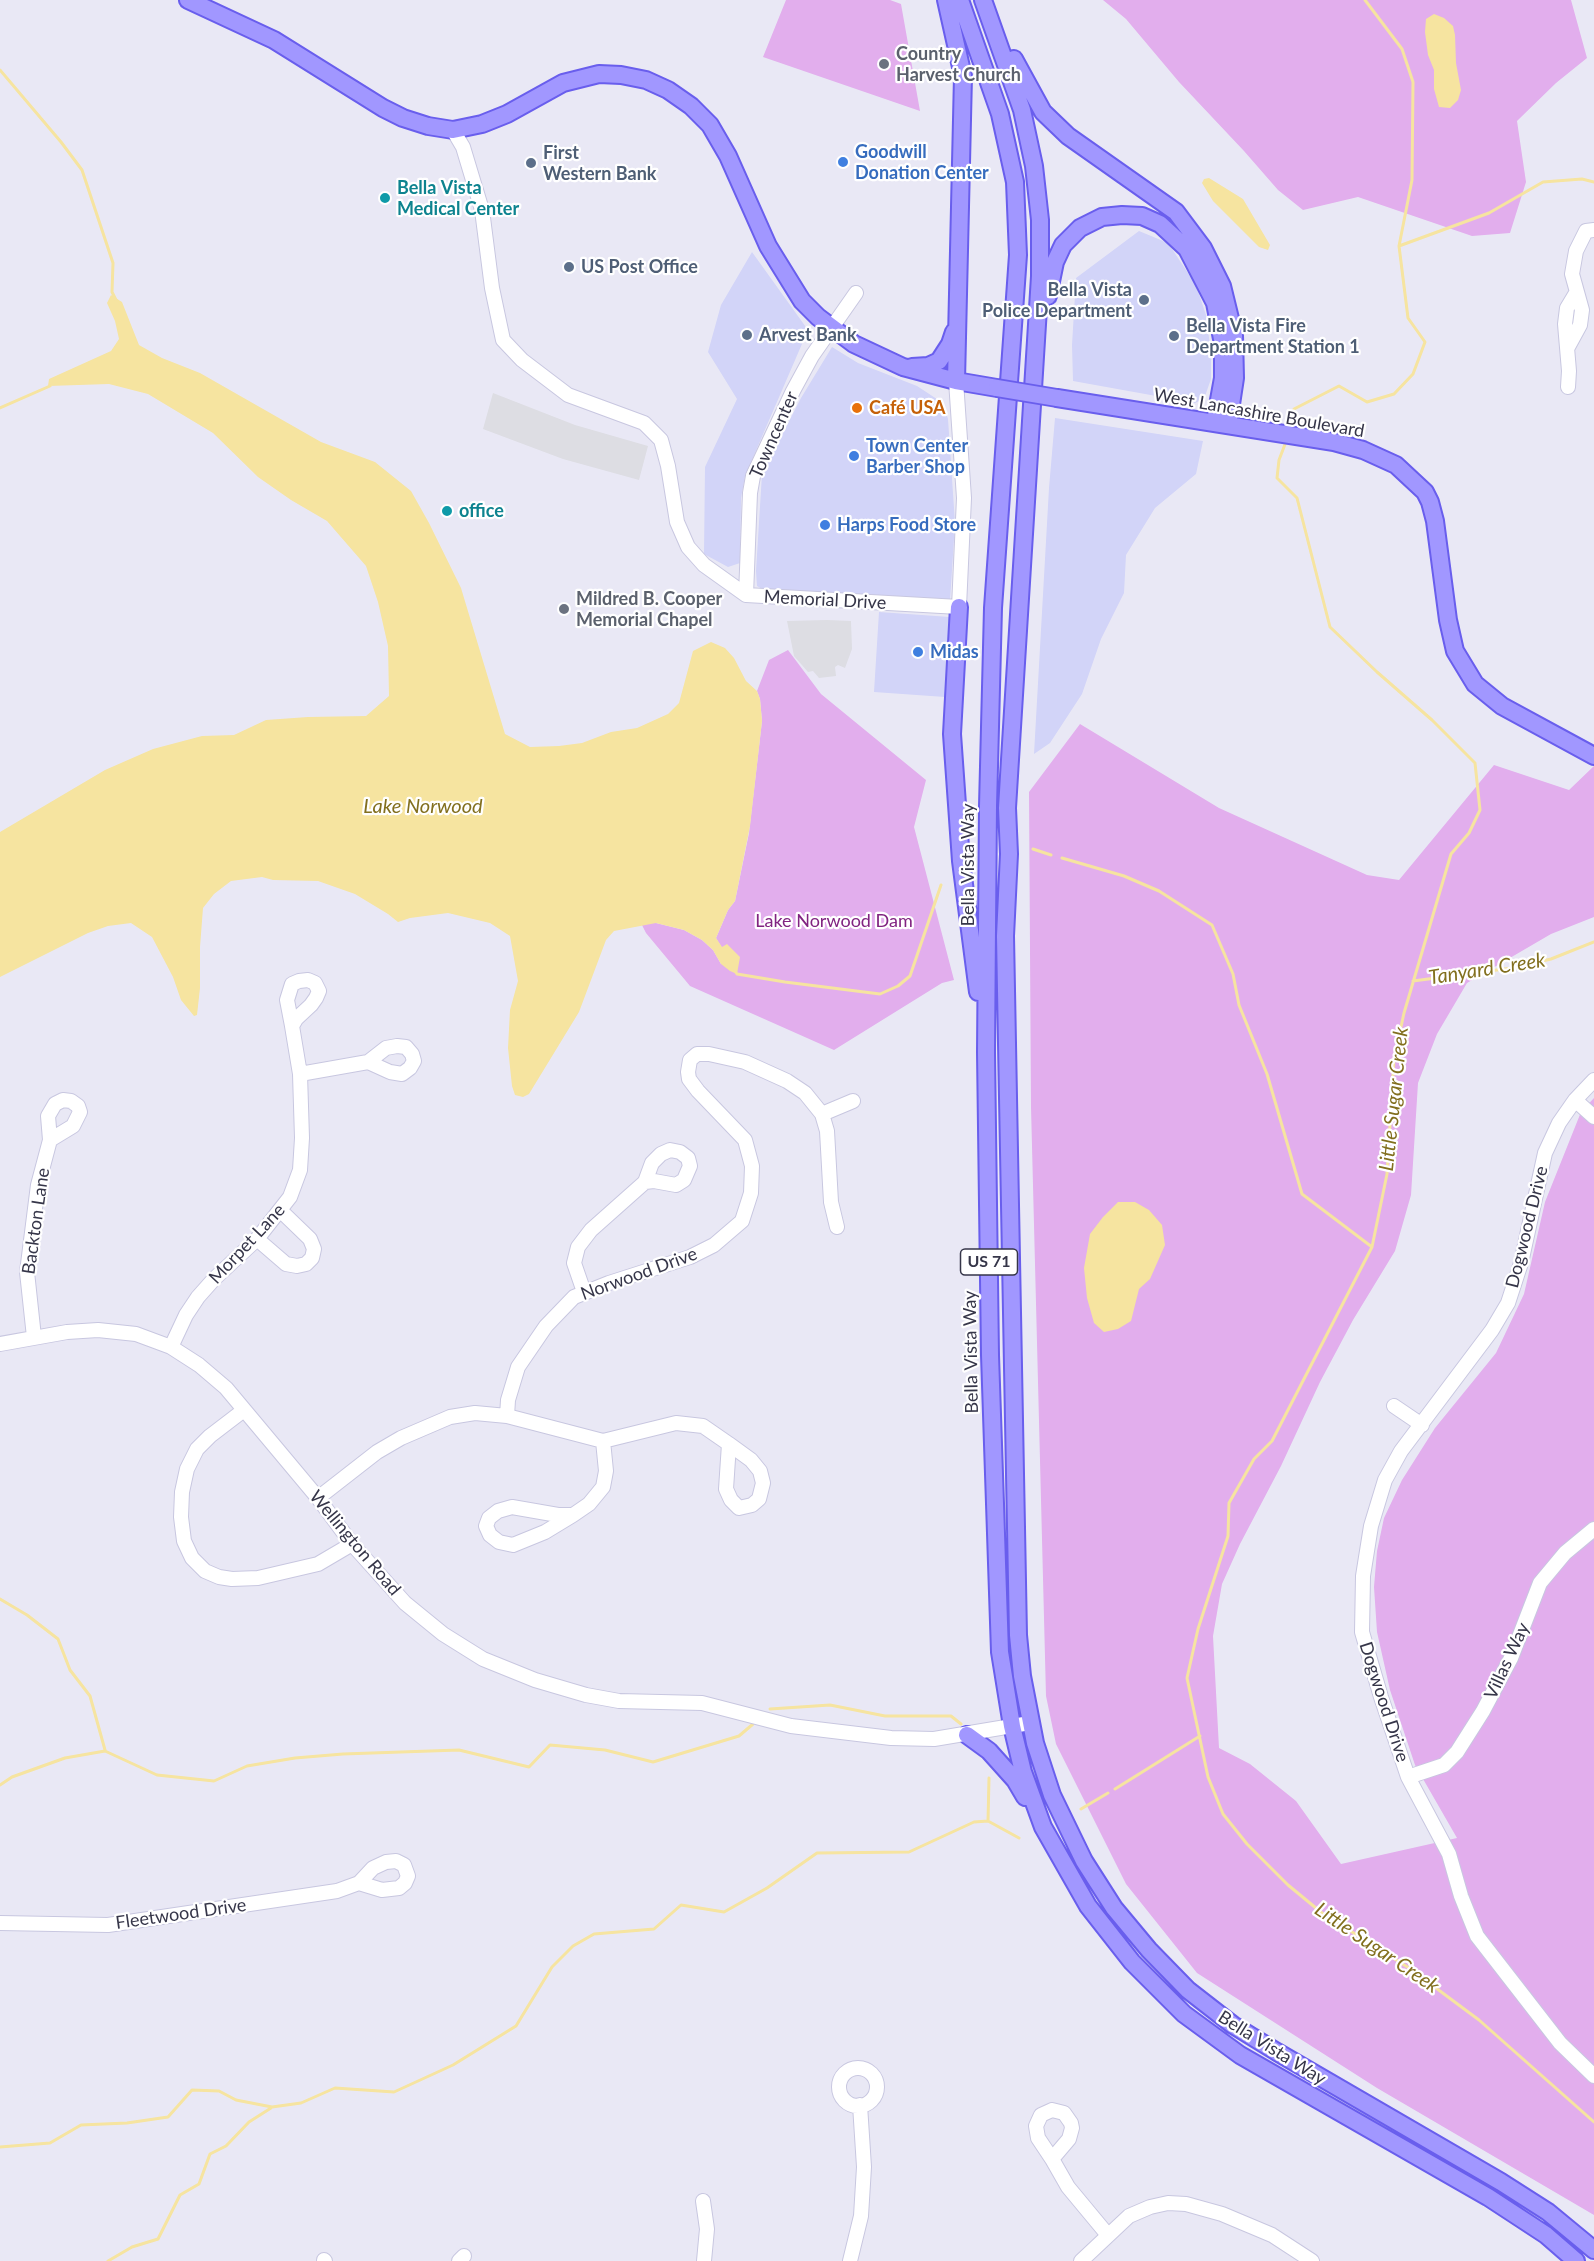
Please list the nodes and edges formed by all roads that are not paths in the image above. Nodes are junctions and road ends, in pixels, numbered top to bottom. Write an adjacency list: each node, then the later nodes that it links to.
1 (188, 0): 6 (main road, West Lancashire Boulevard)
2 (946, 0): 9 (main road)
3 (960, 0): 20 (main road, Bella Vista Way / US 71)
4 (982, 0): 15 (main road, Bella Vista Way / US 71)
5 (991, 0): 14 (main road)
6 (453, 129): 10 (main road, West Lancashire Boulevard); 16 (street, Memorial Drive)
7 (1594, 230): 13 (street)
8 (856, 293): 10 (street, Towncenter)
9 (957, 319): 11 (main road); 12 (main road)
10 (833, 329): 11 (main road, West Lancashire Boulevard); 16 (street, Towncenter)
11 (903, 367): 12 (main road, West Lancashire Boulevard)
12 (956, 381): 14 (main road, West Lancashire Boulevard, bridge); 17 (street)
13 (1568, 387)
14 (1221, 423): 15 (main road); 18 (main road, West Lancashire Boulevard)
15 (1029, 455): 47 (main road, Bella Vista Way / US 71)
16 (746, 595): 17 (street, Memorial Drive)
17 (958, 608): 20 (main road)
18 (1593, 753)
19 (292, 1026): 22 (street, Morpet Lane)
20 (986, 1052): 48 (main road, Bella Vista Way / US 71)
21 (368, 1062): 22 (street)
22 (300, 1074): 30 (street, Morpet Lane)
23 (1594, 1080): 24 (street, Dogwood Drive)
24 (1575, 1100): 27 (street); 40 (street, Dogwood Drive)
25 (853, 1101): 26 (street)
26 (822, 1114): 31 (street, Norwood Drive); 33 (street, Norwood Drive)
27 (1594, 1117)
28 (50, 1140): 34 (street, Backton Lane)
29 (645, 1182): 33 (street)
30 (281, 1211): 32 (street, Morpet Lane); 32 (street)
31 (837, 1227)
32 (257, 1239): 36 (street, Morpet Lane)
33 (584, 1292): 39 (street, Norwood Drive)
34 (34, 1337): 35 (street, Wellington Road); 36 (street, Wellington Road)
35 (0, 1344)
36 (171, 1347): 38 (street, Wellington Road)
37 (1394, 1406): 40 (street)
38 (244, 1410): 43 (street, Wellington Road); 46 (street)
39 (507, 1416): 41 (street); 43 (street)
40 (1422, 1425): 50 (street, Dogwood Drive)
41 (603, 1441): 42 (street); 44 (street)
42 (729, 1444)
43 (318, 1498): 46 (street, Wellington Road)
44 (573, 1515): 44 (street)
45 (1594, 1529): 50 (street, Villas Way)
46 (352, 1544): 49 (street, Wellington Road)
47 (1030, 1723): 48 (street, Wellington Road); 59 (main road, Bella Vista Way / US 71)
48 (1011, 1726): 49 (street, Wellington Road); 51 (main road, Bella Vista Way / US 71)
49 (967, 1735): 51 (main road)
50 (1408, 1777): 54 (street, Dogwood Drive)
51 (1043, 1827): 64 (main road, Bella Vista Way / US 71)
52 (359, 1883): 53 (street, Fleetwood Drive)
53 (0, 1923)
54 (1594, 2076)
55 (860, 2105): 61 (street)
56 (1052, 2158): 58 (street)
57 (703, 2201): 60 (street)
58 (1107, 2234): 62 (street); 63 (street)
59 (1594, 2250)
60 (704, 2261)
61 (850, 2261)
62 (1081, 2261)
63 (1312, 2261)
64 (1576, 2261)

